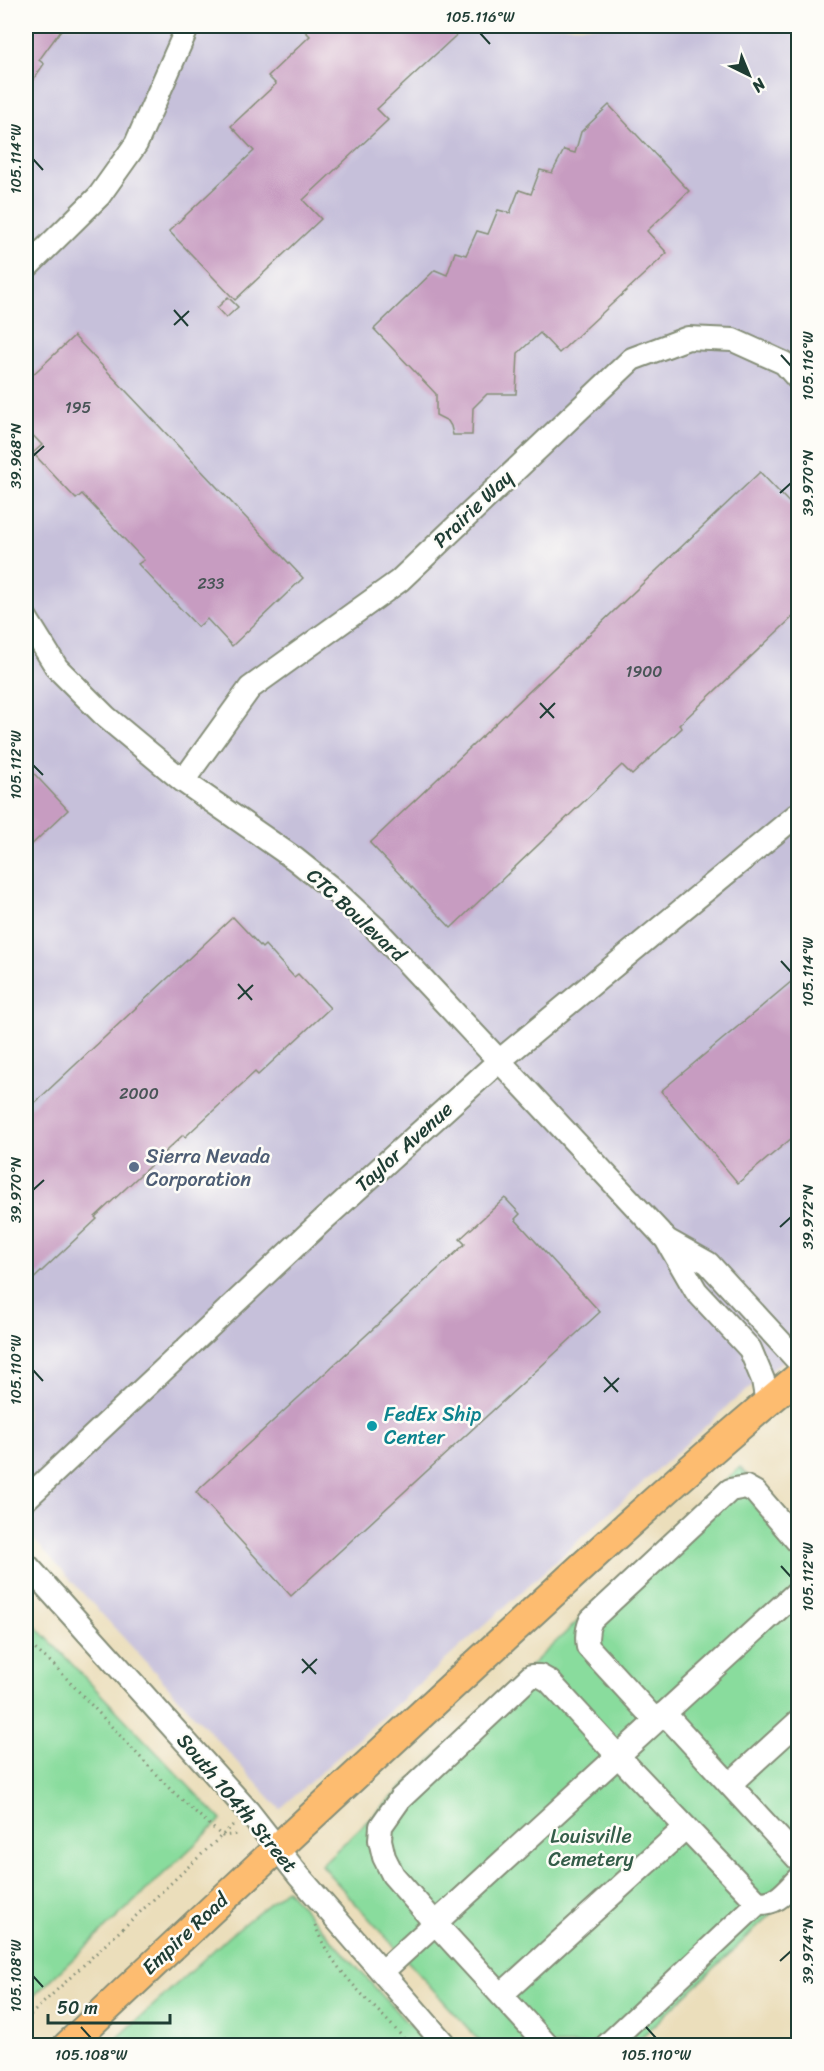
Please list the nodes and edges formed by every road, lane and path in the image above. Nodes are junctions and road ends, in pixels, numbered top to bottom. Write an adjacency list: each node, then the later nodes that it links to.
1 (188, 26): 2 (street)
2 (26, 268)
3 (798, 379): 5 (street, Prairie Way)
4 (26, 618): 5 (street, CTC Boulevard)
5 (183, 781): 7 (street, CTC Boulevard)
6 (798, 814): 7 (street, Taylor Avenue)
7 (499, 1060): 8 (street, CTC Boulevard); 12 (street, Taylor Avenue)
8 (666, 1239): 9 (street, CTC Boulevard); 11 (street, CTC Boulevard)
9 (798, 1361)
10 (798, 1377): 11 (main road, Empire Road)
11 (767, 1403): 25 (main road, Empire Road)
12 (26, 1499)
13 (798, 1542): 17 (street)
14 (26, 1564): 21 (street, South 104th Street)
15 (798, 1591): 17 (street)
16 (26, 1642): 24 (path)
17 (660, 1717): 19 (street); 20 (street)
18 (798, 1722): 20 (street)
19 (618, 1756): 22 (street); 30 (street); 30 (street)
20 (730, 1784): 26 (street)
21 (248, 1811): 24 (path); 25 (street, South 104th Street)
22 (685, 1828): 28 (street); 32 (street)
23 (239, 1834): 24 (path)
24 (222, 1836): 33 (path)
25 (277, 1846): 31 (street, South 104th Street); 34 (main road, Empire Road)
26 (798, 1859)
27 (798, 1879): 28 (street)
28 (758, 1903): 38 (street)
29 (314, 1920): 35 (path)
30 (435, 1923): 31 (street); 32 (street)
31 (382, 1972): 36 (street, South 104th Street)
32 (501, 1995): 37 (street)
33 (26, 2019)
34 (67, 2046)
35 (410, 2046)
36 (446, 2046)
37 (548, 2046)
38 (606, 2046)

